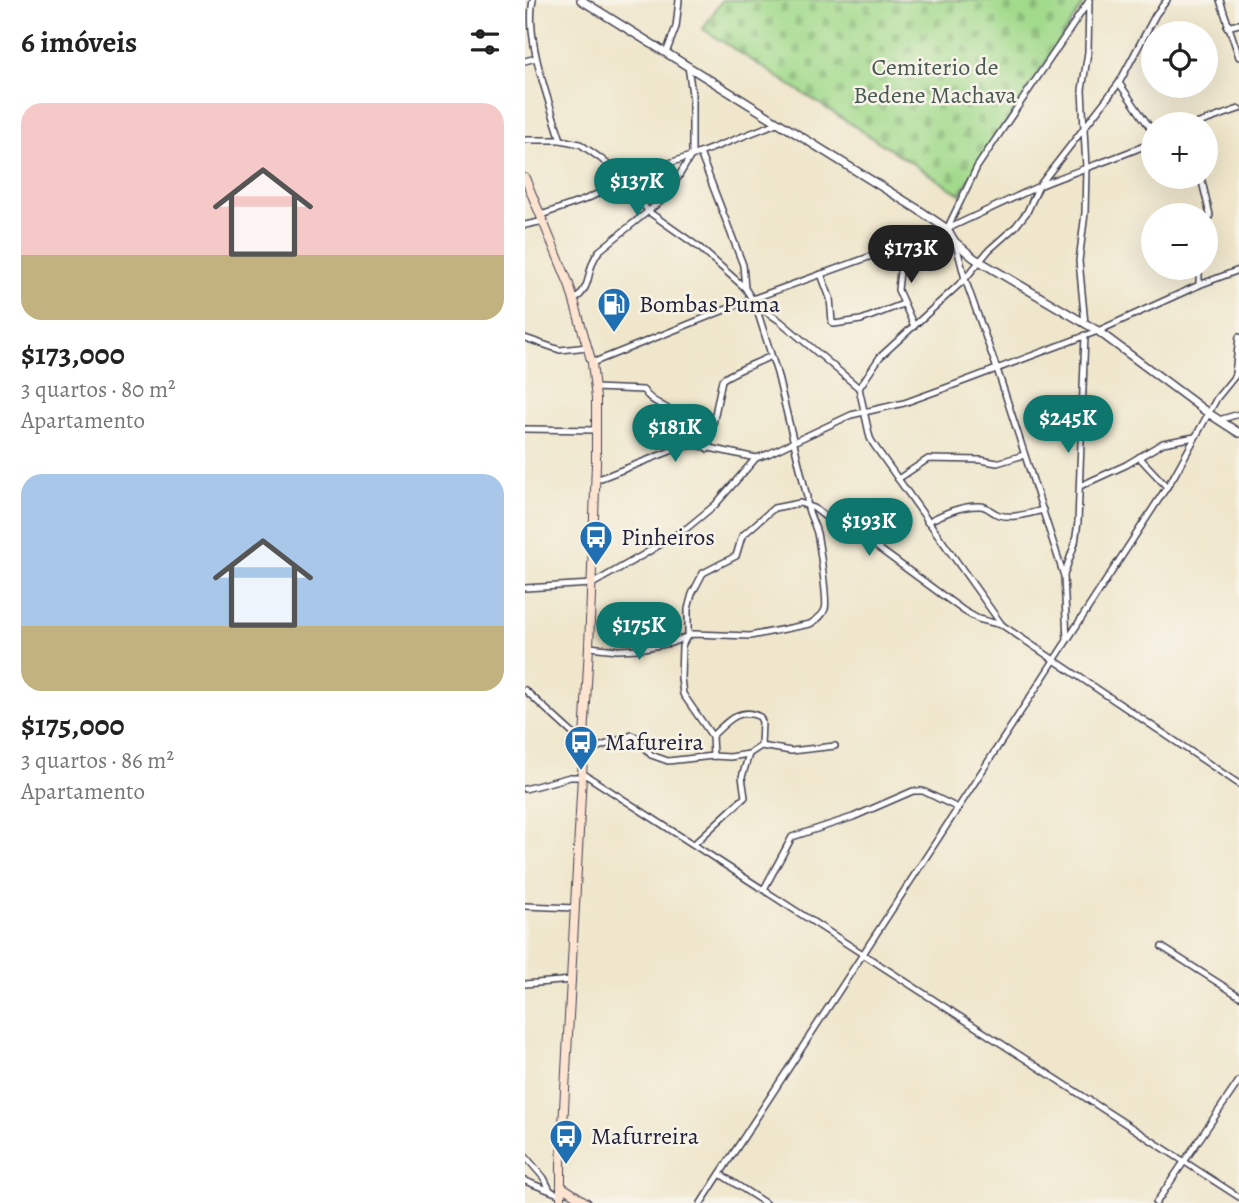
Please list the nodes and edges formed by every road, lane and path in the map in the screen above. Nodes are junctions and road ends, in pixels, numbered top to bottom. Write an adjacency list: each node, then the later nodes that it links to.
1 (533, 0): 11 (street)
2 (581, 0): 9 (street)
3 (679, 0): 9 (street)
4 (1089, 0): 19 (street); 32 (street)
5 (1167, 0): 14 (street)
6 (1220, 0): 8 (street)
7 (1239, 24): 8 (street)
8 (1227, 27): 10 (street)
9 (666, 53): 13 (street)
10 (1239, 57)
11 (536, 58): 12 (street); 21 (street)
12 (525, 61)
13 (688, 66): 18 (street); 24 (street)
14 (1119, 83): 16 (street); 19 (street)
15 (1239, 109): 17 (street)
16 (1141, 115)
17 (1218, 116)
18 (777, 123): 23 (street); 32 (street)
19 (1084, 129): 25 (street); 28 (street)
20 (525, 140): 21 (street)
21 (561, 140): 27 (street)
22 (1141, 147): 25 (street)
23 (700, 153): 24 (street); 41 (street)
24 (692, 154): 27 (street); 29 (street)
25 (1086, 168): 28 (street); 45 (street)
26 (525, 178): 30 (main road)
27 (625, 182): 29 (street); 30 (street)
28 (1039, 186): 32 (street); 35 (street)
29 (649, 212): 41 (street); 42 (street)
30 (543, 218): 31 (street); 42 (main road)
31 (525, 225)
32 (947, 229): 33 (street); 34 (street)
33 (955, 242): 35 (street); 38 (street)
34 (903, 244): 37 (street); 44 (street)
35 (979, 262): 38 (street); 45 (street)
36 (1239, 270): 40 (street)
37 (821, 274): 43 (street); 44 (street)
38 (965, 279): 46 (street); 54 (street)
39 (1199, 280): 40 (street)
40 (1199, 285): 47 (street)
41 (745, 288): 43 (street)
42 (574, 301): 51 (main road)
43 (754, 301): 52 (street); 53 (street); 56 (street)
44 (903, 303): 46 (street)
45 (1085, 324): 47 (street)
46 (913, 326): 56 (street)
47 (1098, 331): 48 (street); 59 (street)
48 (1085, 335): 54 (street); 74 (street)
49 (1239, 337): 55 (street)
50 (525, 338): 51 (street)
51 (588, 347): 53 (main road)
52 (771, 356): 66 (street); 68 (street)
53 (592, 363): 57 (main road)
54 (996, 369): 58 (street); 69 (street)
55 (1237, 372): 59 (street)
56 (859, 387): 58 (street)
57 (594, 388): 63 (main road); 67 (street)
58 (864, 410): 66 (street); 72 (street)
59 (1207, 413): 61 (street); 65 (street)
60 (1239, 414): 61 (street)
61 (1219, 420): 64 (street)
62 (525, 429): 63 (street)
63 (597, 430): 73 (main road)
64 (1239, 433)
65 (1195, 437): 70 (street); 75 (street)
66 (792, 444): 71 (street); 76 (street)
67 (697, 445): 68 (street); 73 (street)
68 (708, 449): 71 (street)
69 (1024, 455): 72 (street); 77 (street)
70 (1139, 457): 74 (street); 75 (street)
71 (756, 458): 80 (street)
72 (898, 479): 78 (street)
73 (596, 480): 80 (main road)
74 (1080, 486): 79 (street)
75 (1167, 487): 84 (street)
76 (805, 505): 82 (street); 83 (street); 83 (street)
77 (1043, 510): 78 (street); 79 (street)
78 (927, 522): 82 (street)
79 (1064, 576): 84 (street)
80 (591, 584): 81 (street); 85 (main road)
81 (525, 588)
82 (1002, 625): 86 (street)
83 (686, 639): 85 (street); 88 (street)
84 (1067, 640): 86 (street)
85 (589, 646): 89 (main road)
86 (1054, 659): 96 (street); 98 (street)
87 (525, 690): 89 (street)
88 (712, 736): 91 (street); 94 (street)
89 (582, 742): 92 (main road)
90 (835, 746): 91 (street)
91 (761, 747): 93 (street)
92 (582, 752): 94 (street); 95 (main road)
93 (749, 754): 94 (street); 99 (street)
94 (713, 756)
95 (581, 775): 97 (street); 99 (street); 102 (main road)
96 (1239, 784)
97 (525, 789)
98 (958, 808): 100 (street); 104 (street)
99 (694, 844): 100 (street)
100 (764, 889): 104 (street)
101 (525, 906): 102 (street)
102 (575, 908): 105 (main road)
103 (1162, 947): 107 (street)
104 (864, 953): 110 (street); 111 (street)
105 (572, 980): 106 (street); 114 (main road)
106 (525, 984)
107 (1239, 996)
108 (1239, 1081): 110 (street)
109 (525, 1156): 113 (street)
110 (1184, 1161): 115 (street); 119 (street)
111 (720, 1174): 117 (street); 118 (street)
112 (525, 1181): 113 (street)
113 (550, 1190): 114 (street)
114 (561, 1194): 116 (main road)
115 (1239, 1197)
116 (587, 1203)
117 (701, 1203)
118 (765, 1203)
119 (1156, 1203)

